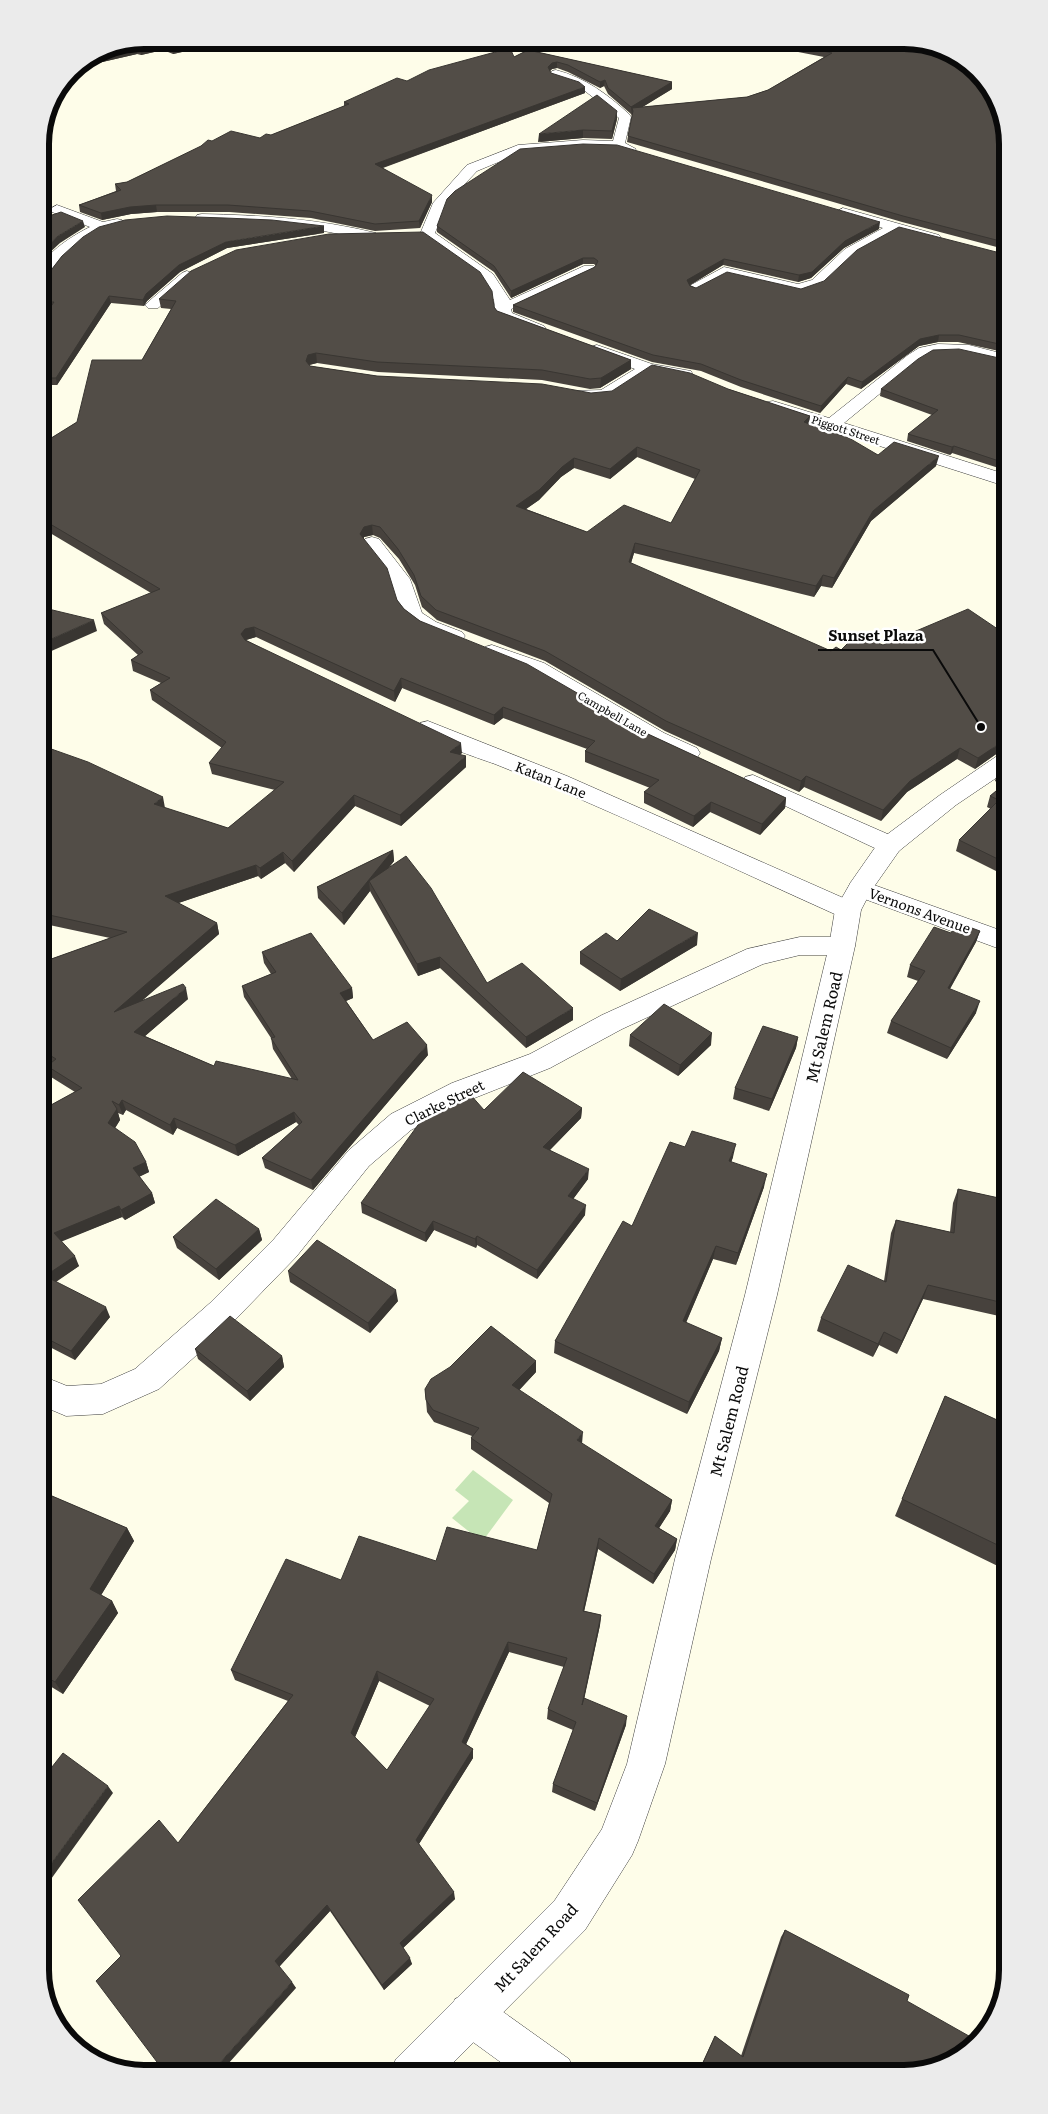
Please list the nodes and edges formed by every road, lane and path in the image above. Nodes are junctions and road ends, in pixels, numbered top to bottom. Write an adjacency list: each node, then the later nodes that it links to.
1 (556, 74): 2 (street)
2 (618, 145): 3 (street); 10 (street)
3 (647, 154)
4 (829, 208): 9 (street)
5 (57, 209): 8 (street)
6 (188, 218): 12 (street)
7 (128, 221): 8 (street)
8 (102, 227): 14 (street)
9 (896, 227): 13 (street); 17 (street)
10 (427, 234): 11 (street); 19 (street)
11 (410, 235)
12 (314, 240)
13 (951, 242)
14 (49, 267)
15 (200, 268): 18 (street)
16 (589, 269): 19 (street)
17 (696, 288)
18 (153, 304)
19 (503, 307): 20 (street)
20 (554, 335)
21 (580, 344): 23 (street)
22 (999, 357): 27 (street)
23 (648, 368): 24 (street); 25 (street)
24 (702, 380)
25 (564, 392)
26 (761, 402): 27 (street, Piggott Street)
27 (831, 425): 28 (street, Piggott Street)
28 (999, 478)
29 (372, 543): 31 (street, Campbell Lane)
30 (412, 720): 35 (street, Katan Lane)
31 (710, 763)
32 (999, 765): 34 (street, Mt Salem Road)
33 (737, 775): 34 (street)
34 (890, 846): 35 (street, Mt Salem Road)
35 (854, 899): 36 (street, Vernons Avenue); 37 (street, Mt Salem Road)
36 (999, 940)
37 (842, 946): 38 (street, Clarke Street); 39 (street, Mt Salem Road)
38 (49, 1394)
39 (470, 2014): 40 (street, Mt Salem Road); 41 (street)
40 (420, 2065)
41 (541, 2065)

